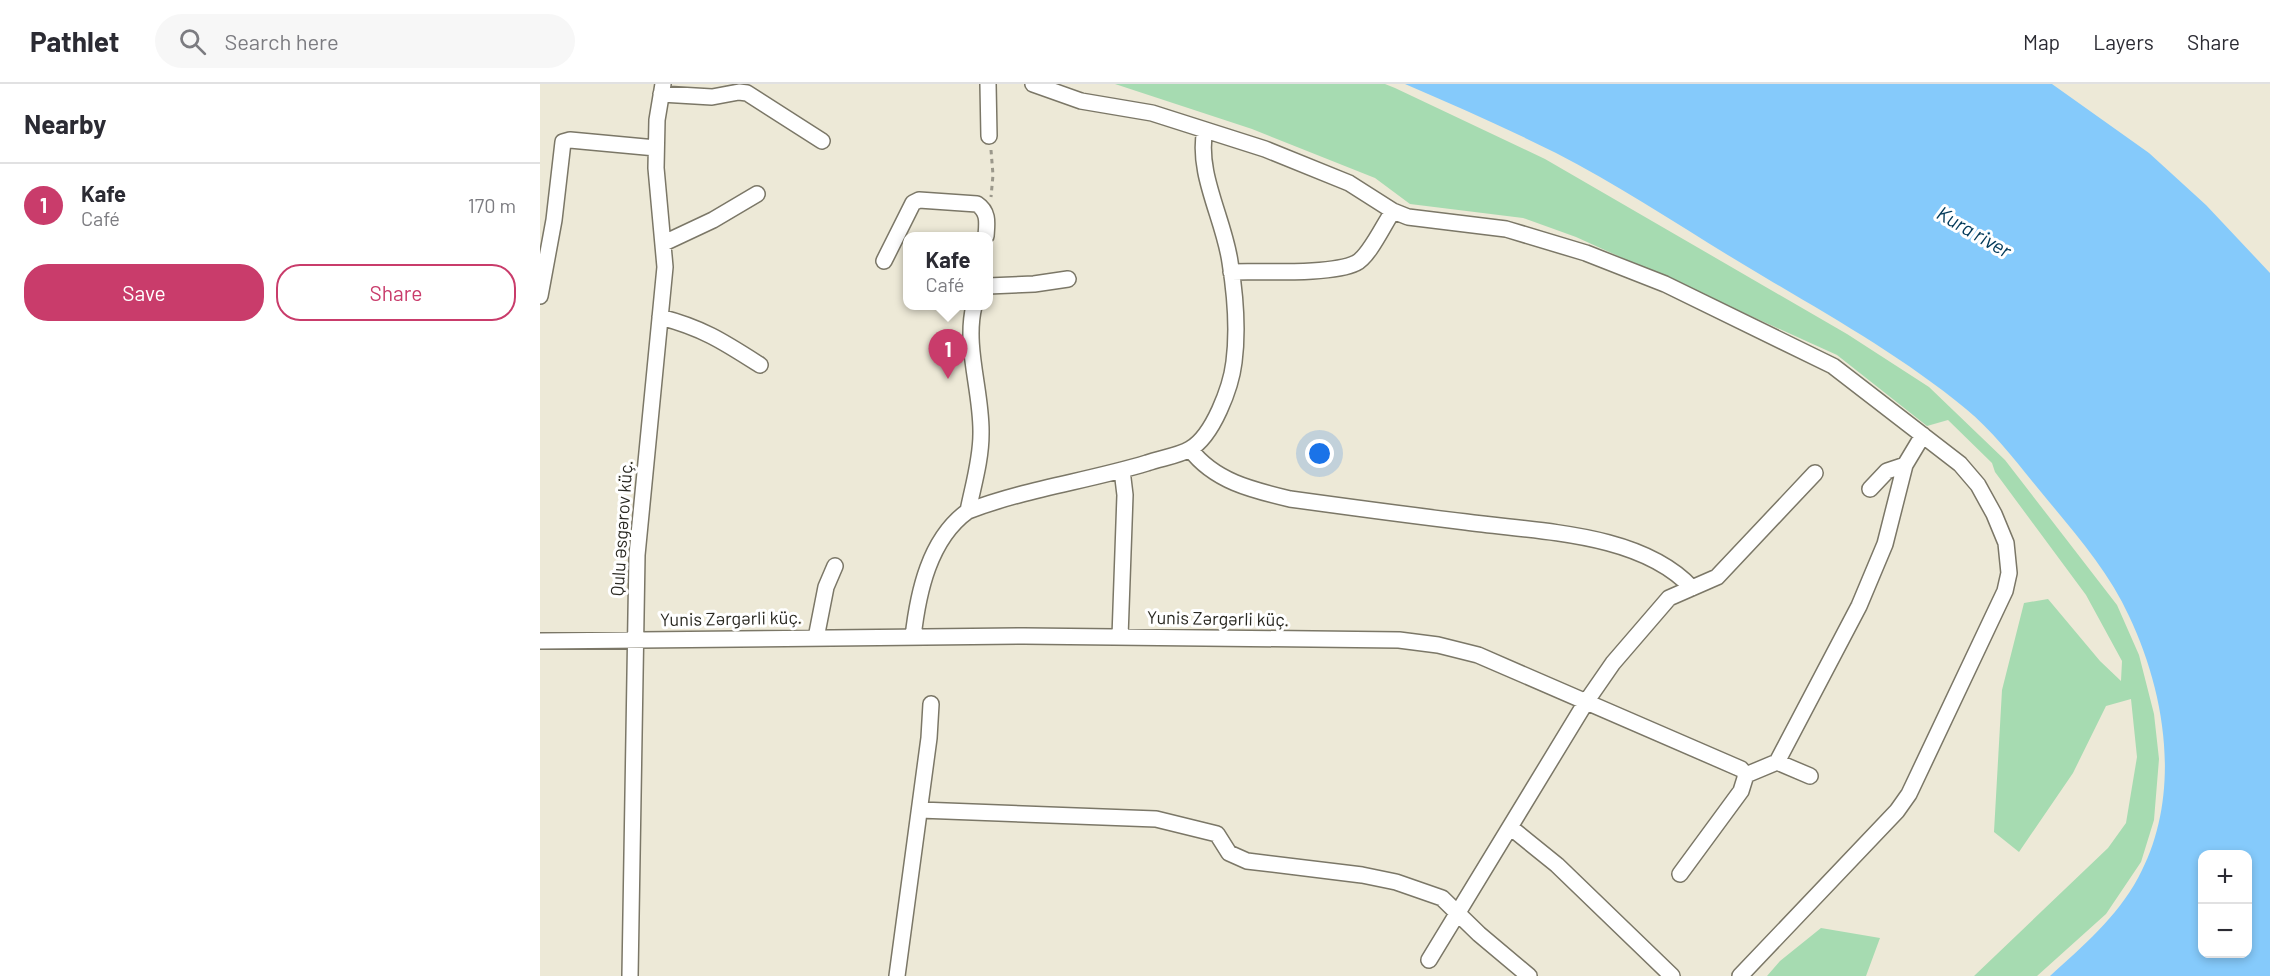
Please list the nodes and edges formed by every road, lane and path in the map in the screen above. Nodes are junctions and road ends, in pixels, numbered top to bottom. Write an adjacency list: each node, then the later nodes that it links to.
1 (988, 84): 5 (street)
2 (1033, 84): 4 (street)
3 (662, 89): 6 (street); 7 (street, Qulu Əsgərov küç.)
4 (1205, 130): 10 (street); 15 (street)
5 (989, 136): 9 (path)
6 (822, 141)
7 (656, 148): 12 (street, Qulu Əsgərov küç.); 13 (street)
8 (757, 194): 12 (street)
9 (984, 208): 11 (street); 14 (street)
10 (1393, 211): 15 (street); 22 (street)
11 (986, 232)
12 (664, 243): 20 (street, Qulu Əsgərov küç.)
13 (545, 246): 18 (street)
14 (884, 261)
15 (1231, 272): 23 (street)
16 (1068, 279): 17 (street)
17 (993, 286)
18 (540, 296)
19 (974, 310): 28 (street)
20 (660, 317): 21 (street); 35 (street, Qulu Əsgərov küç.)
21 (760, 366)
22 (1923, 435): 24 (street); 50 (street)
23 (1190, 449): 25 (street); 30 (street)
24 (1905, 465): 27 (street); 38 (street)
25 (1122, 471): 28 (street); 32 (street)
26 (1815, 472): 30 (street)
27 (1870, 489)
28 (968, 511): 31 (street)
29 (835, 566): 33 (street)
30 (1692, 588): 36 (street)
31 (913, 637): 32 (street, Yunis Zərgərli küç.); 33 (street, Yunis Zərgərli küç.)
32 (1120, 637): 36 (street, Yunis Zərgərli küç.)
33 (816, 638): 35 (street, Yunis Zərgərli küç.)
34 (540, 640): 35 (street, Yunis Zərgərli küç.)
35 (635, 640): 46 (street, Qulu Əsgərov küç.)
36 (1586, 702): 39 (street, Yunis Zərgərli küç.); 42 (street)
37 (931, 704): 41 (street)
38 (1777, 762): 39 (street); 40 (street)
39 (1746, 775): 43 (street)
40 (1810, 776)
41 (920, 810): 44 (street); 47 (street)
42 (1510, 827): 44 (street); 49 (street)
43 (1680, 874)
44 (1458, 914): 45 (street); 48 (street)
45 (1429, 960)
46 (630, 976)
47 (897, 976)
48 (1529, 976)
49 (1672, 976)
50 (1740, 976)

